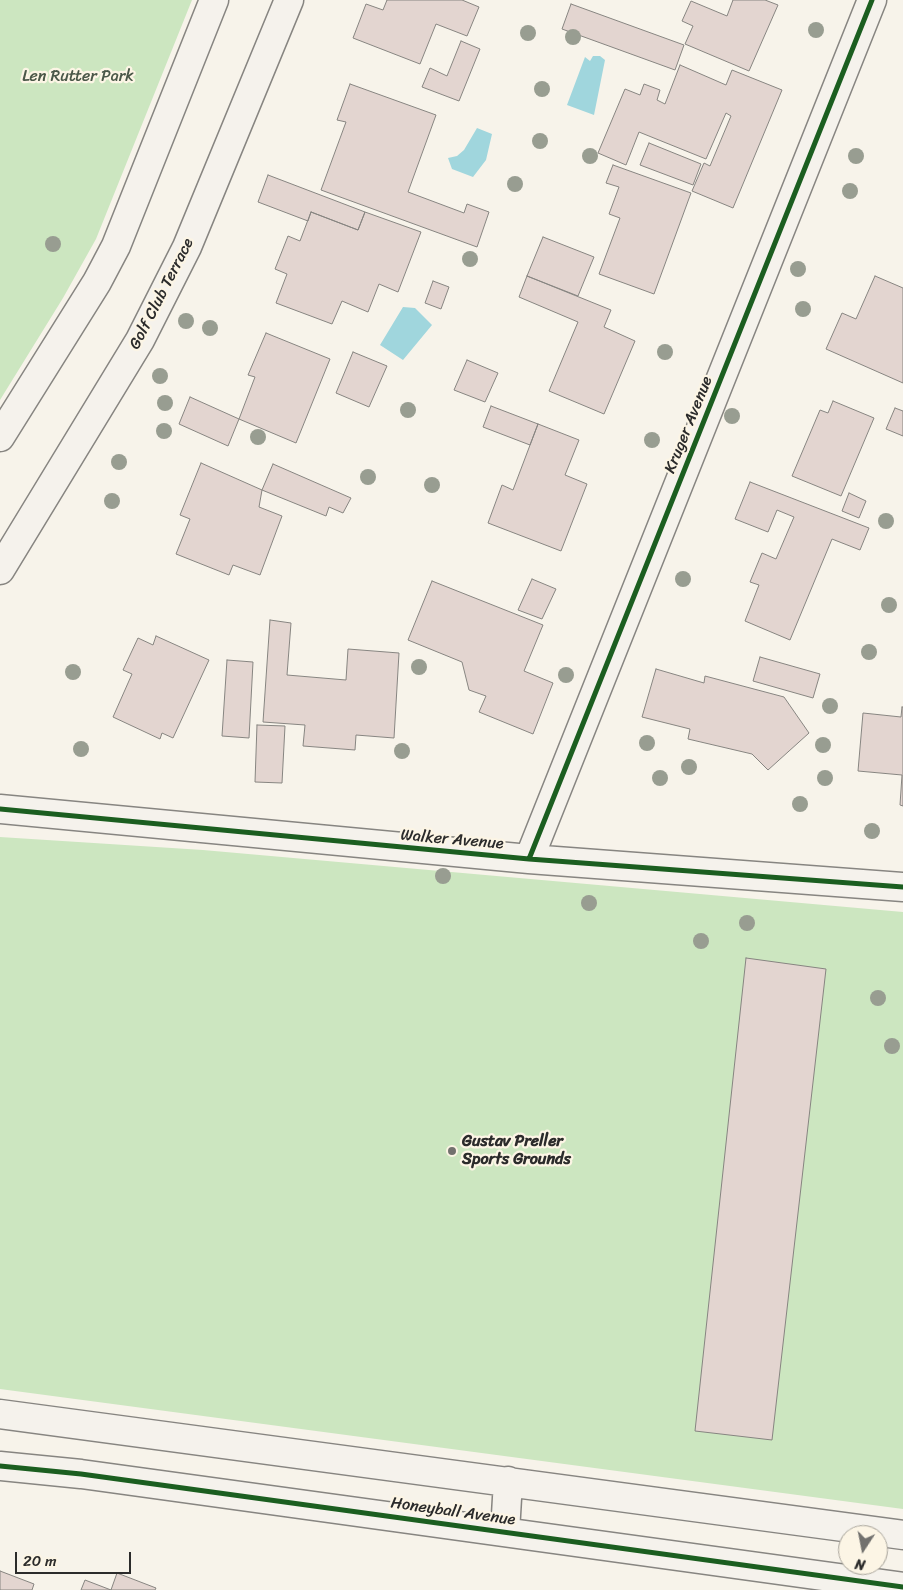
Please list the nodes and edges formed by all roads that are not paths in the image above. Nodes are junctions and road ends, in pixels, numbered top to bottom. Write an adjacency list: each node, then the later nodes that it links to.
1 (214, 0): 4 (street)
2 (289, 0): 5 (street, Golf Club Terrace)
3 (872, 0): 7 (street, Kruger Avenue)
4 (0, 437)
5 (0, 570)
6 (0, 809): 7 (street, Walker Avenue)
7 (529, 860): 8 (street, Walker Avenue)
8 (903, 887)
9 (0, 1414): 11 (street)
10 (0, 1466): 12 (street, Honeyball Avenue)
11 (508, 1481): 12 (street); 13 (street)
12 (506, 1532): 14 (street, Honeyball Avenue)
13 (903, 1534)
14 (903, 1587)

